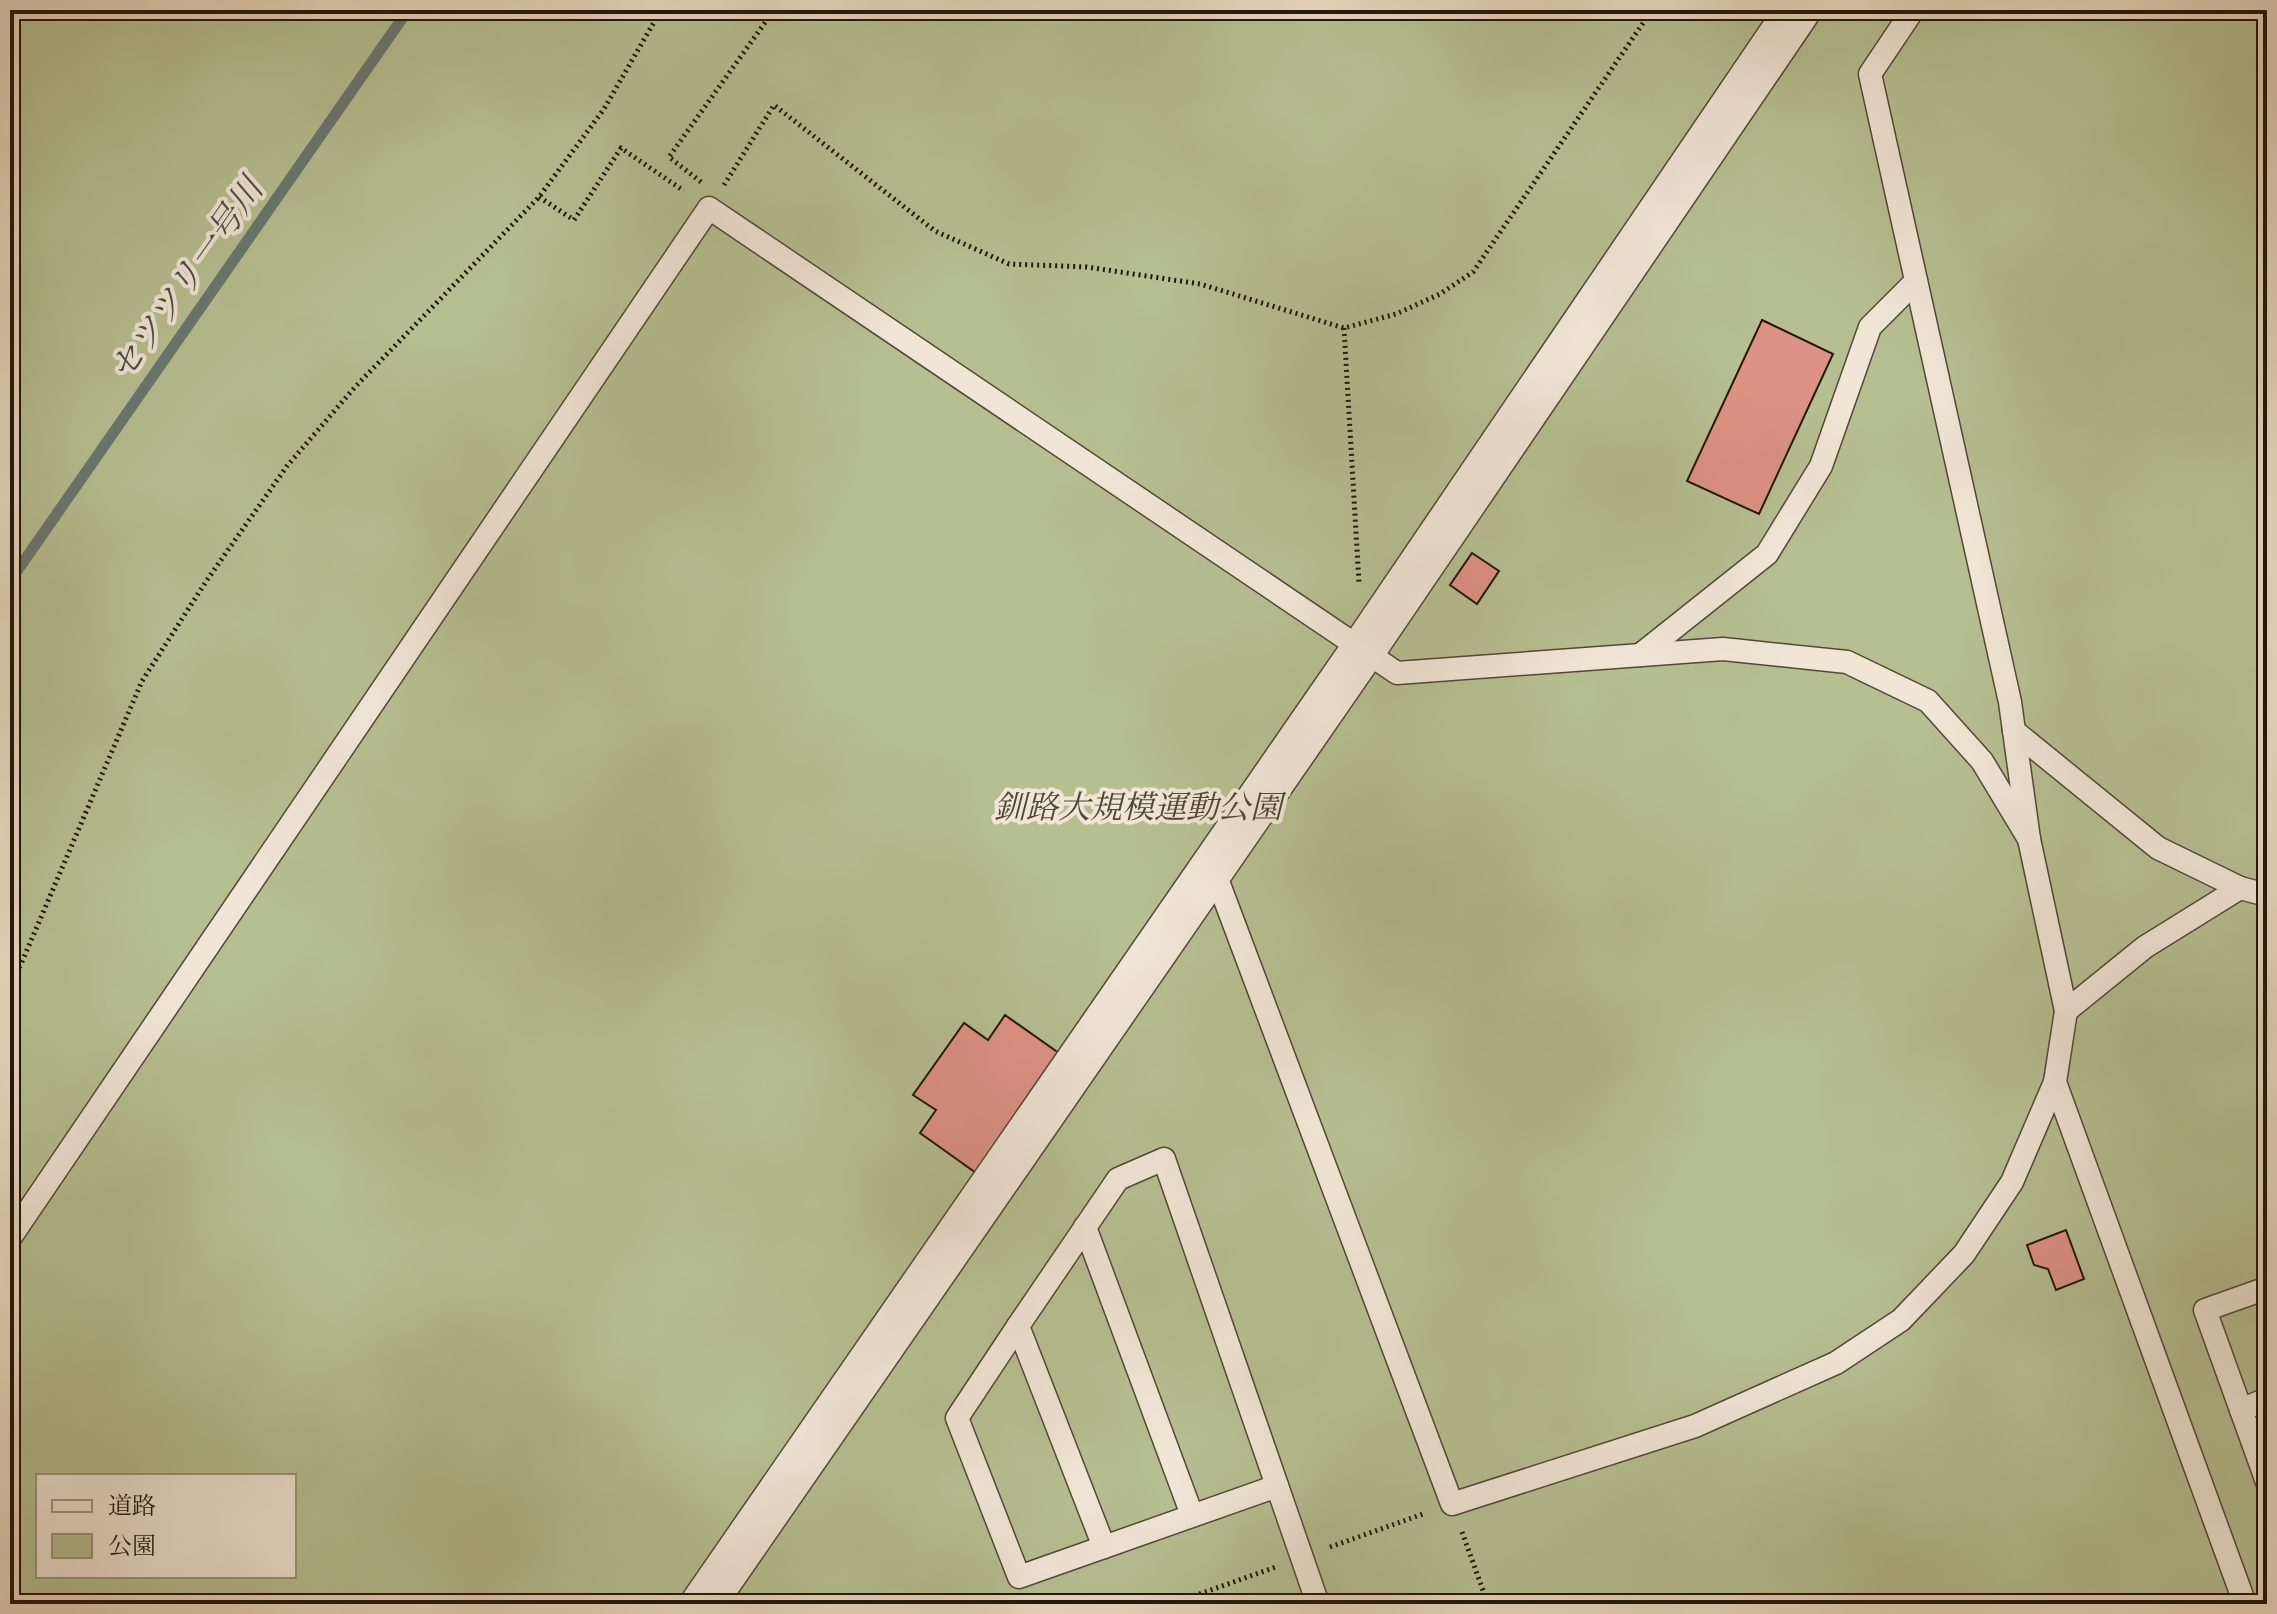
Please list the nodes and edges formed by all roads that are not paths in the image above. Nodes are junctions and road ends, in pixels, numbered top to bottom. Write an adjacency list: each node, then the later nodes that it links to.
1 (1798, 10): 4 (street)
2 (1913, 10): 3 (lane)
3 (1916, 281): 5 (lane); 6 (lane)
4 (1363, 650): 5 (lane); 8 (street); 14 (lane)
5 (1640, 655): 7 (lane)
6 (2014, 731): 7 (lane); 9 (lane)
7 (2029, 839): 11 (lane)
8 (1213, 868): 12 (lane); 23 (street)
9 (2240, 888): 10 (lane); 11 (lane)
10 (2267, 895)
11 (2066, 1011): 12 (lane)
12 (2055, 1082): 25 (lane)
13 (1085, 1227): 16 (lane); 20 (lane); 21 (lane)
14 (10, 1238)
15 (2267, 1288): 18 (lane)
16 (1018, 1326): 22 (lane); 22 (lane)
17 (2267, 1399): 18 (lane)
18 (2241, 1410): 19 (lane)
19 (2267, 1482)
20 (1277, 1486): 21 (lane); 24 (lane)
21 (1192, 1515): 22 (lane)
22 (1104, 1547)
23 (703, 1604)
24 (1318, 1604)
25 (2245, 1604)

